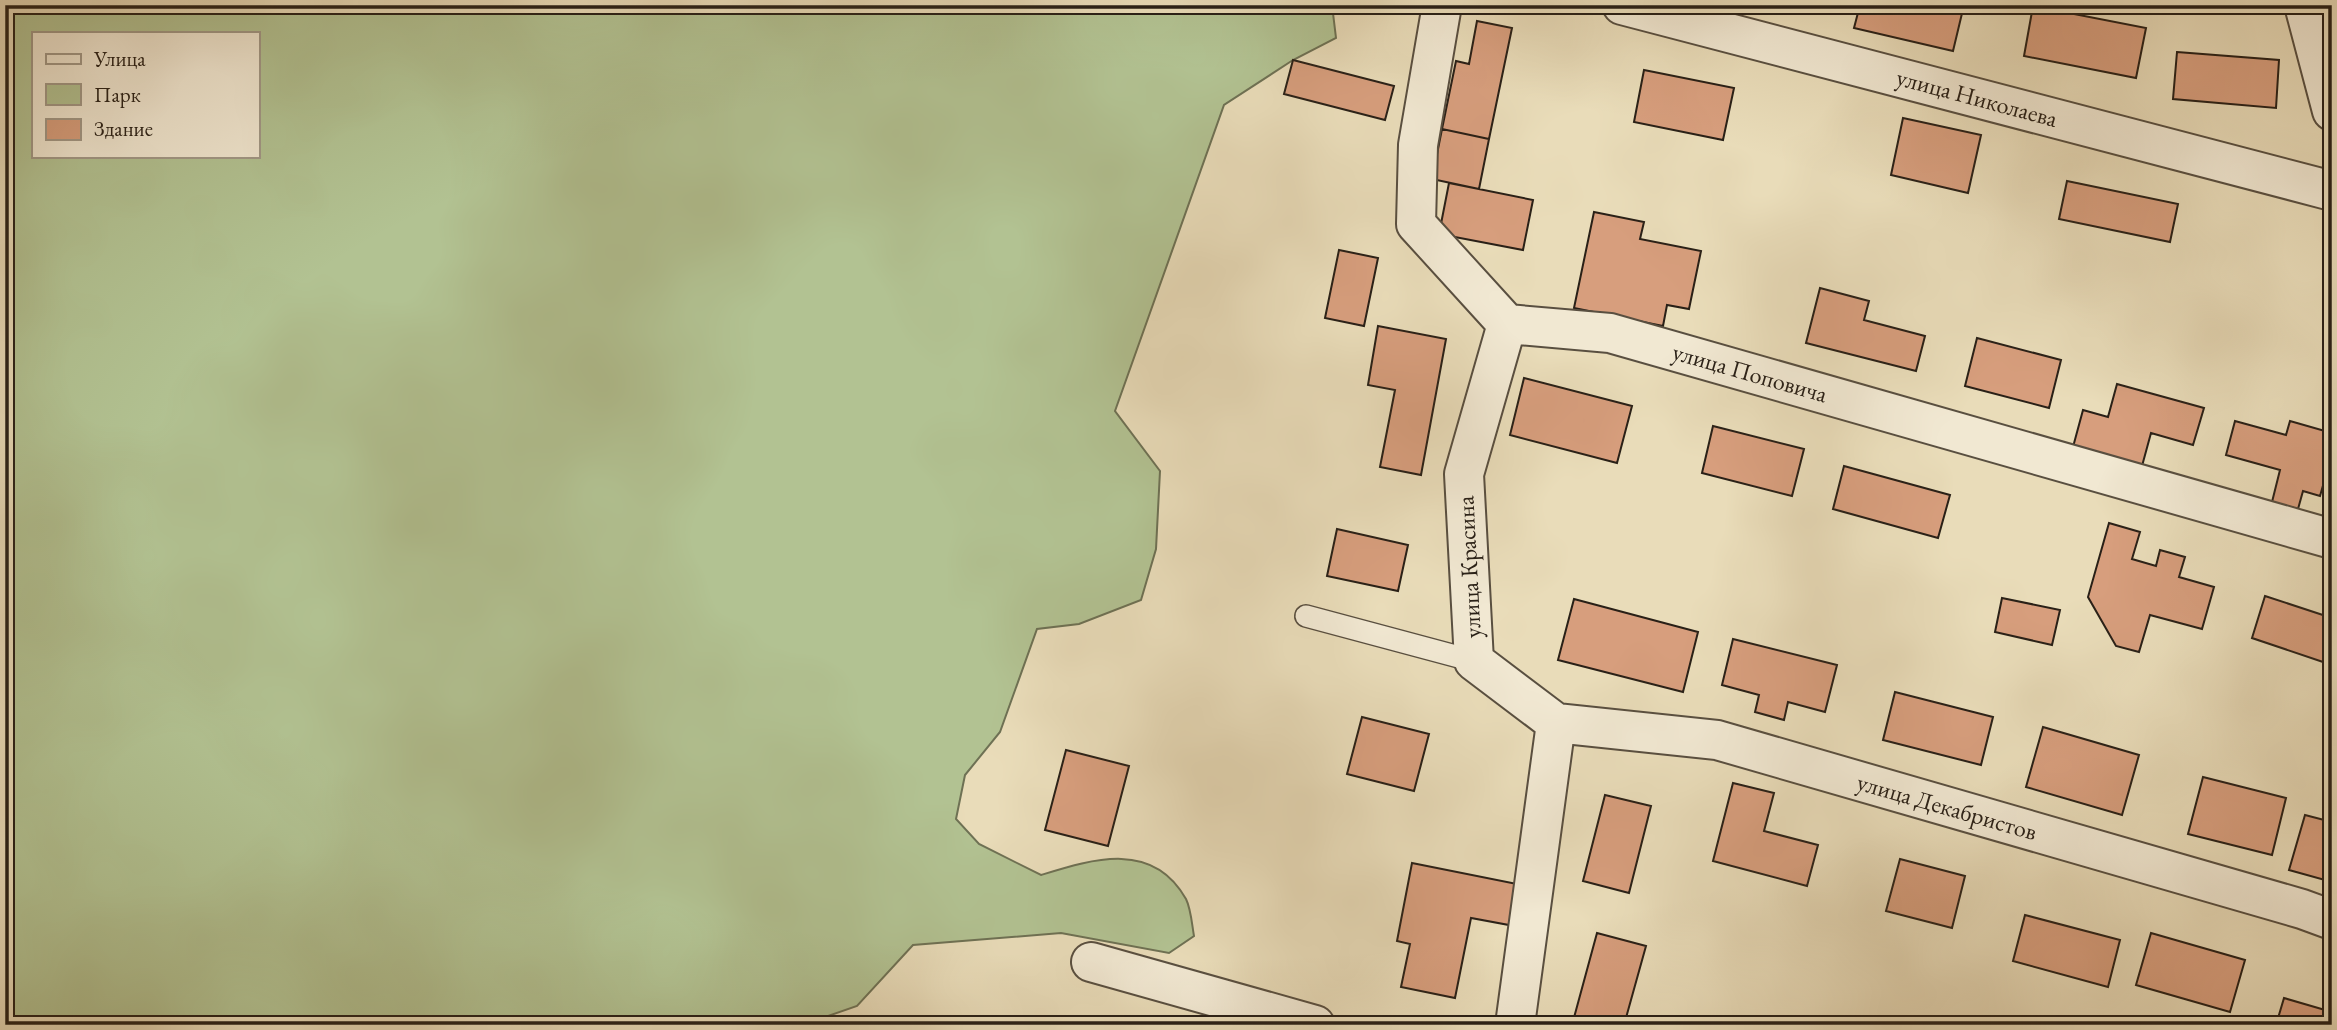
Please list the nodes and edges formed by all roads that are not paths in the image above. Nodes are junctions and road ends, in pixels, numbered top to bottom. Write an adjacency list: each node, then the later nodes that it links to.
1 (1442, 5): 6 (street)
2 (1622, 5): 5 (street, улица Николаева)
3 (2304, 5): 4 (street)
4 (2332, 111)
5 (2332, 191)
6 (1507, 324): 7 (street, улица Поповича); 9 (street, улица Красина)
7 (2332, 539)
8 (1306, 616): 9 (lane)
9 (1474, 661): 10 (street, улица Красина)
10 (1556, 723): 11 (street, улица Декабристов); 14 (street)
11 (2332, 920)
12 (1091, 962): 13 (street)
13 (1315, 1025)
14 (1515, 1025)

